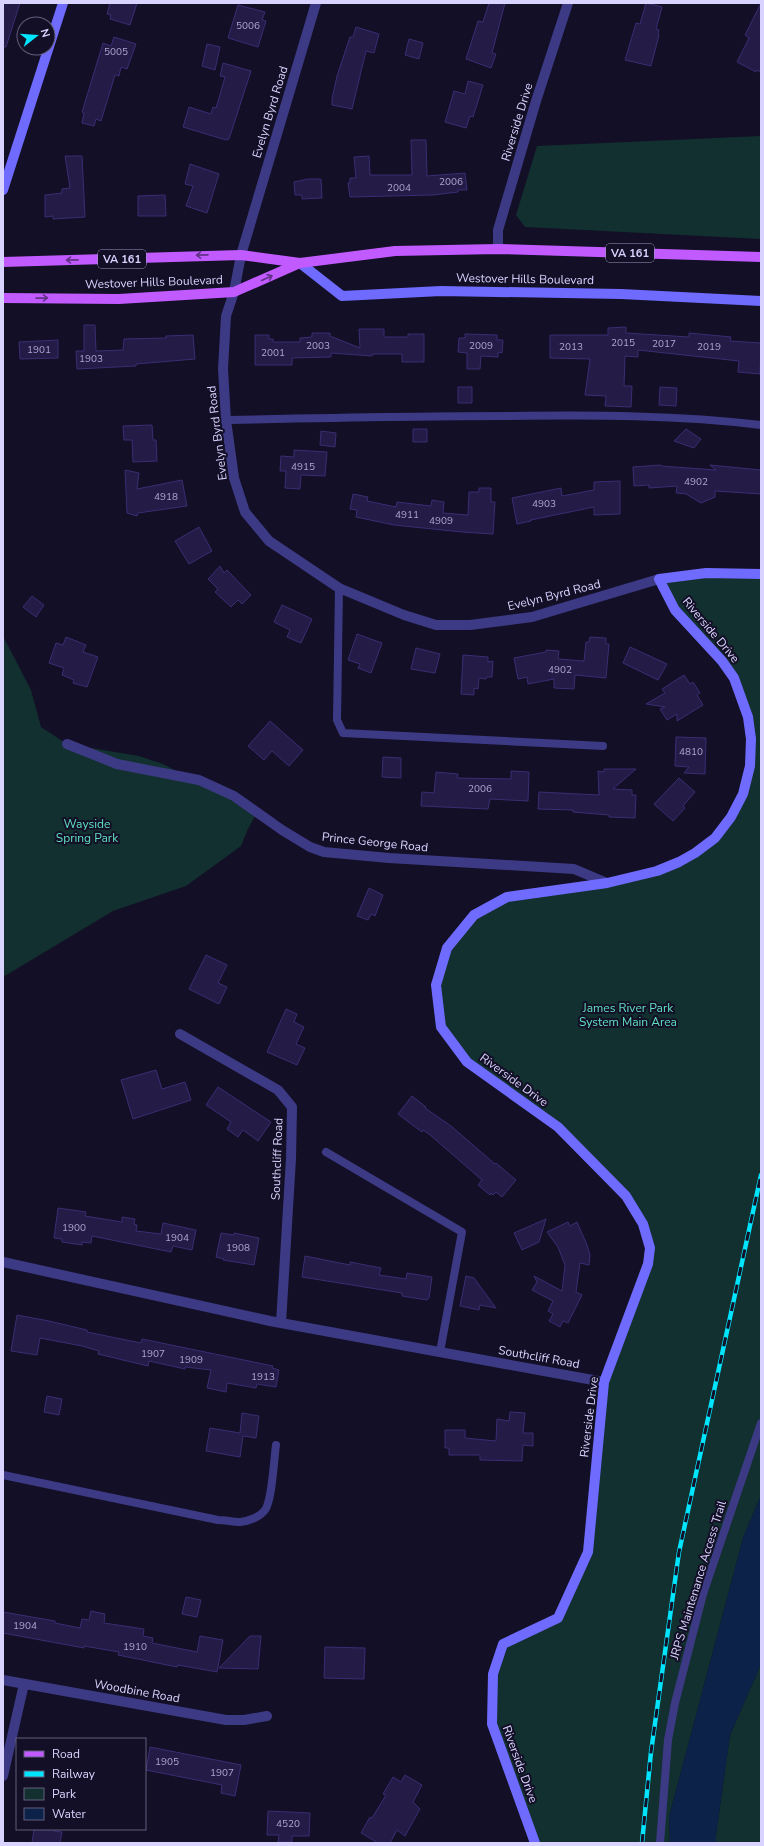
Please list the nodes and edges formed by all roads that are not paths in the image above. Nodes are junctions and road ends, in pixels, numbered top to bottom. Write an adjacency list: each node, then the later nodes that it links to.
1 (63, 3): 4 (street)
2 (316, 3): 7 (street, Evelyn Byrd Road)
3 (568, 3): 6 (street, Riverside Drive)
4 (7, 165): 5 (street)
5 (3, 190)
6 (498, 249): 8 (main road, Westover Hills Boulevard / VA 161); 10 (main road, Westover Hills Boulevard / VA 161)
7 (240, 255): 9 (main road, Westover Hills Boulevard / VA 161, one-way to 9); 10 (main road, Westover Hills Boulevard / VA 161); 11 (street, Evelyn Byrd Road)
8 (761, 257)
9 (3, 262)
10 (300, 263): 11 (main road, Westover Hills Boulevard / VA 161, one-way to 10); 13 (street, Westover Hills Boulevard)
11 (234, 292): 12 (main road, Westover Hills Boulevard / VA 161, one-way to 11); 14 (street, Evelyn Byrd Road)
12 (3, 298)
13 (761, 301)
14 (226, 420): 15 (lane); 18 (street, Evelyn Byrd Road)
15 (761, 425)
16 (761, 574): 17 (street)
17 (659, 579): 18 (street, Evelyn Byrd Road); 21 (street, Riverside Drive)
18 (339, 588): 20 (lane)
19 (67, 744): 21 (street, Prince George Road)
20 (603, 746)
21 (607, 883): 27 (street, Riverside Drive)
22 (180, 1034): 25 (street, Southcliff Road)
23 (326, 1152): 26 (lane)
24 (3, 1262): 25 (street, Southcliff Road)
25 (281, 1323): 26 (street, Southcliff Road)
26 (440, 1352): 27 (street, Southcliff Road)
27 (604, 1382): 35 (street, Riverside Drive)
28 (761, 1423): 36 (lane, JRPS Maintenance Access Trail)
29 (276, 1445): 30 (lane)
30 (3, 1475)
31 (3, 1680): 32 (street, Woodbine Road)
32 (24, 1684): 33 (street, Woodbine Road); 34 (street)
33 (267, 1716)
34 (3, 1776)
35 (534, 1843)
36 (660, 1843)

